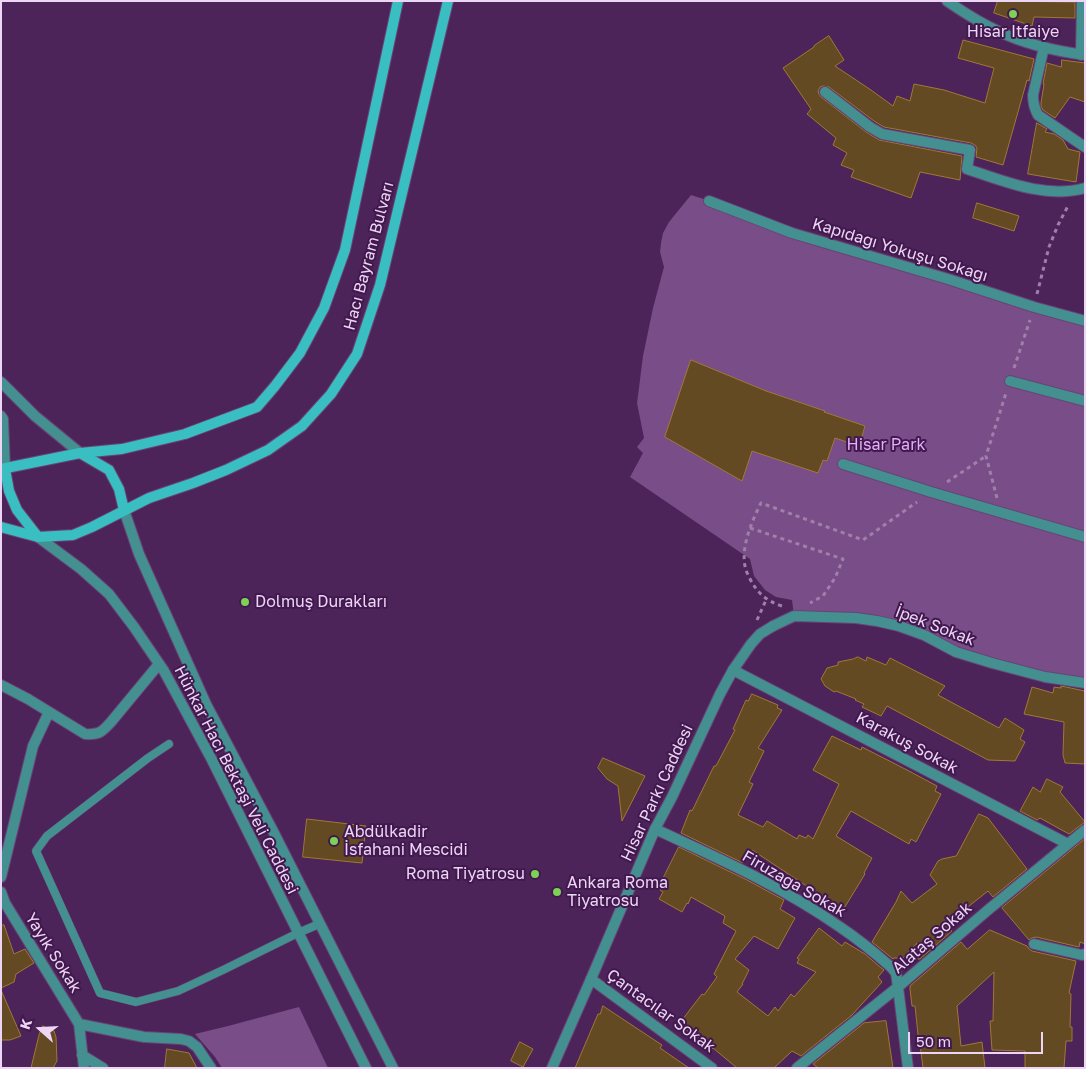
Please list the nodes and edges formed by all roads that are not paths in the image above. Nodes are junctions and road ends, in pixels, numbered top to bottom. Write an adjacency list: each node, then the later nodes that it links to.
1 (398, 1): 16 (main road, Hacı Bayram Bulvarı)
2 (448, 1): 19 (main road, Hacı Bayram Bulvarı)
3 (947, 1): 5 (street)
4 (1082, 1): 6 (street)
5 (1044, 47): 6 (street); 8 (street)
6 (1083, 55)
7 (825, 92): 9 (street)
8 (1085, 147)
9 (1081, 189)
10 (709, 202): 11 (street, Kapıdağı Yokuşu Sokağı)
11 (1085, 321)
12 (1010, 381): 14 (street)
13 (1, 382): 16 (street)
14 (1085, 401)
15 (1, 416): 18 (street)
16 (80, 453): 18 (main road, Hacı Bayram Bulvarı); 19 (main road)
17 (843, 464): 22 (street)
18 (3, 469): 21 (main road)
19 (124, 510): 21 (main road, Hacı Bayram Bulvarı); 37 (street, Hünkar Hacı Bektaşi Veli Caddesi)
20 (1, 527): 21 (main road, Hacı Bayram Bulvarı)
21 (38, 537): 24 (street, Hünkar Hacı Bektaşi Veli Caddesi)
22 (1085, 537)
23 (773, 626): 25 (street, Hisar Parkı Caddesi); 26 (street, İpek Sokak)
24 (159, 664): 28 (street); 38 (street, Hünkar Hacı Bektaşi Veli Caddesi)
25 (733, 670): 30 (street, Hisar Parkı Caddesi); 32 (street, Karakuş Sokak)
26 (1085, 683)
27 (1, 685): 28 (street)
28 (49, 712): 33 (street)
29 (169, 744): 38 (lane)
30 (655, 829): 41 (street, Hisar Parkı Caddesi); 42 (street, Firuzağa Sokak)
31 (1085, 830): 32 (street, Alataş Sokak)
32 (1068, 844): 42 (street, Alataş Sokak)
33 (1, 877)
34 (2, 894): 35 (street, Yayık Sokak)
35 (13, 917): 36 (street); 43 (street, Yayık Sokak)
36 (1, 918)
37 (319, 924): 38 (lane); 49 (street, Hünkar Hacı Bektaşi Veli Caddesi)
38 (298, 933): 48 (street, Hünkar Hacı Bektaşi Veli Caddesi)
39 (1034, 944): 40 (street)
40 (1085, 954)
41 (592, 979): 50 (street, Hisar Parkı Caddesi); 51 (street, Çantacılar Sokak)
42 (898, 987): 52 (street, Alataş Sokak); 53 (street, Firuzağa Sokak)
43 (80, 1024): 44 (street); 47 (street)
44 (82, 1055): 45 (street); 46 (street)
45 (84, 1068)
46 (103, 1068)
47 (211, 1068)
48 (366, 1068)
49 (393, 1068)
50 (552, 1068)
51 (712, 1068)
52 (797, 1068)
53 (908, 1068)

